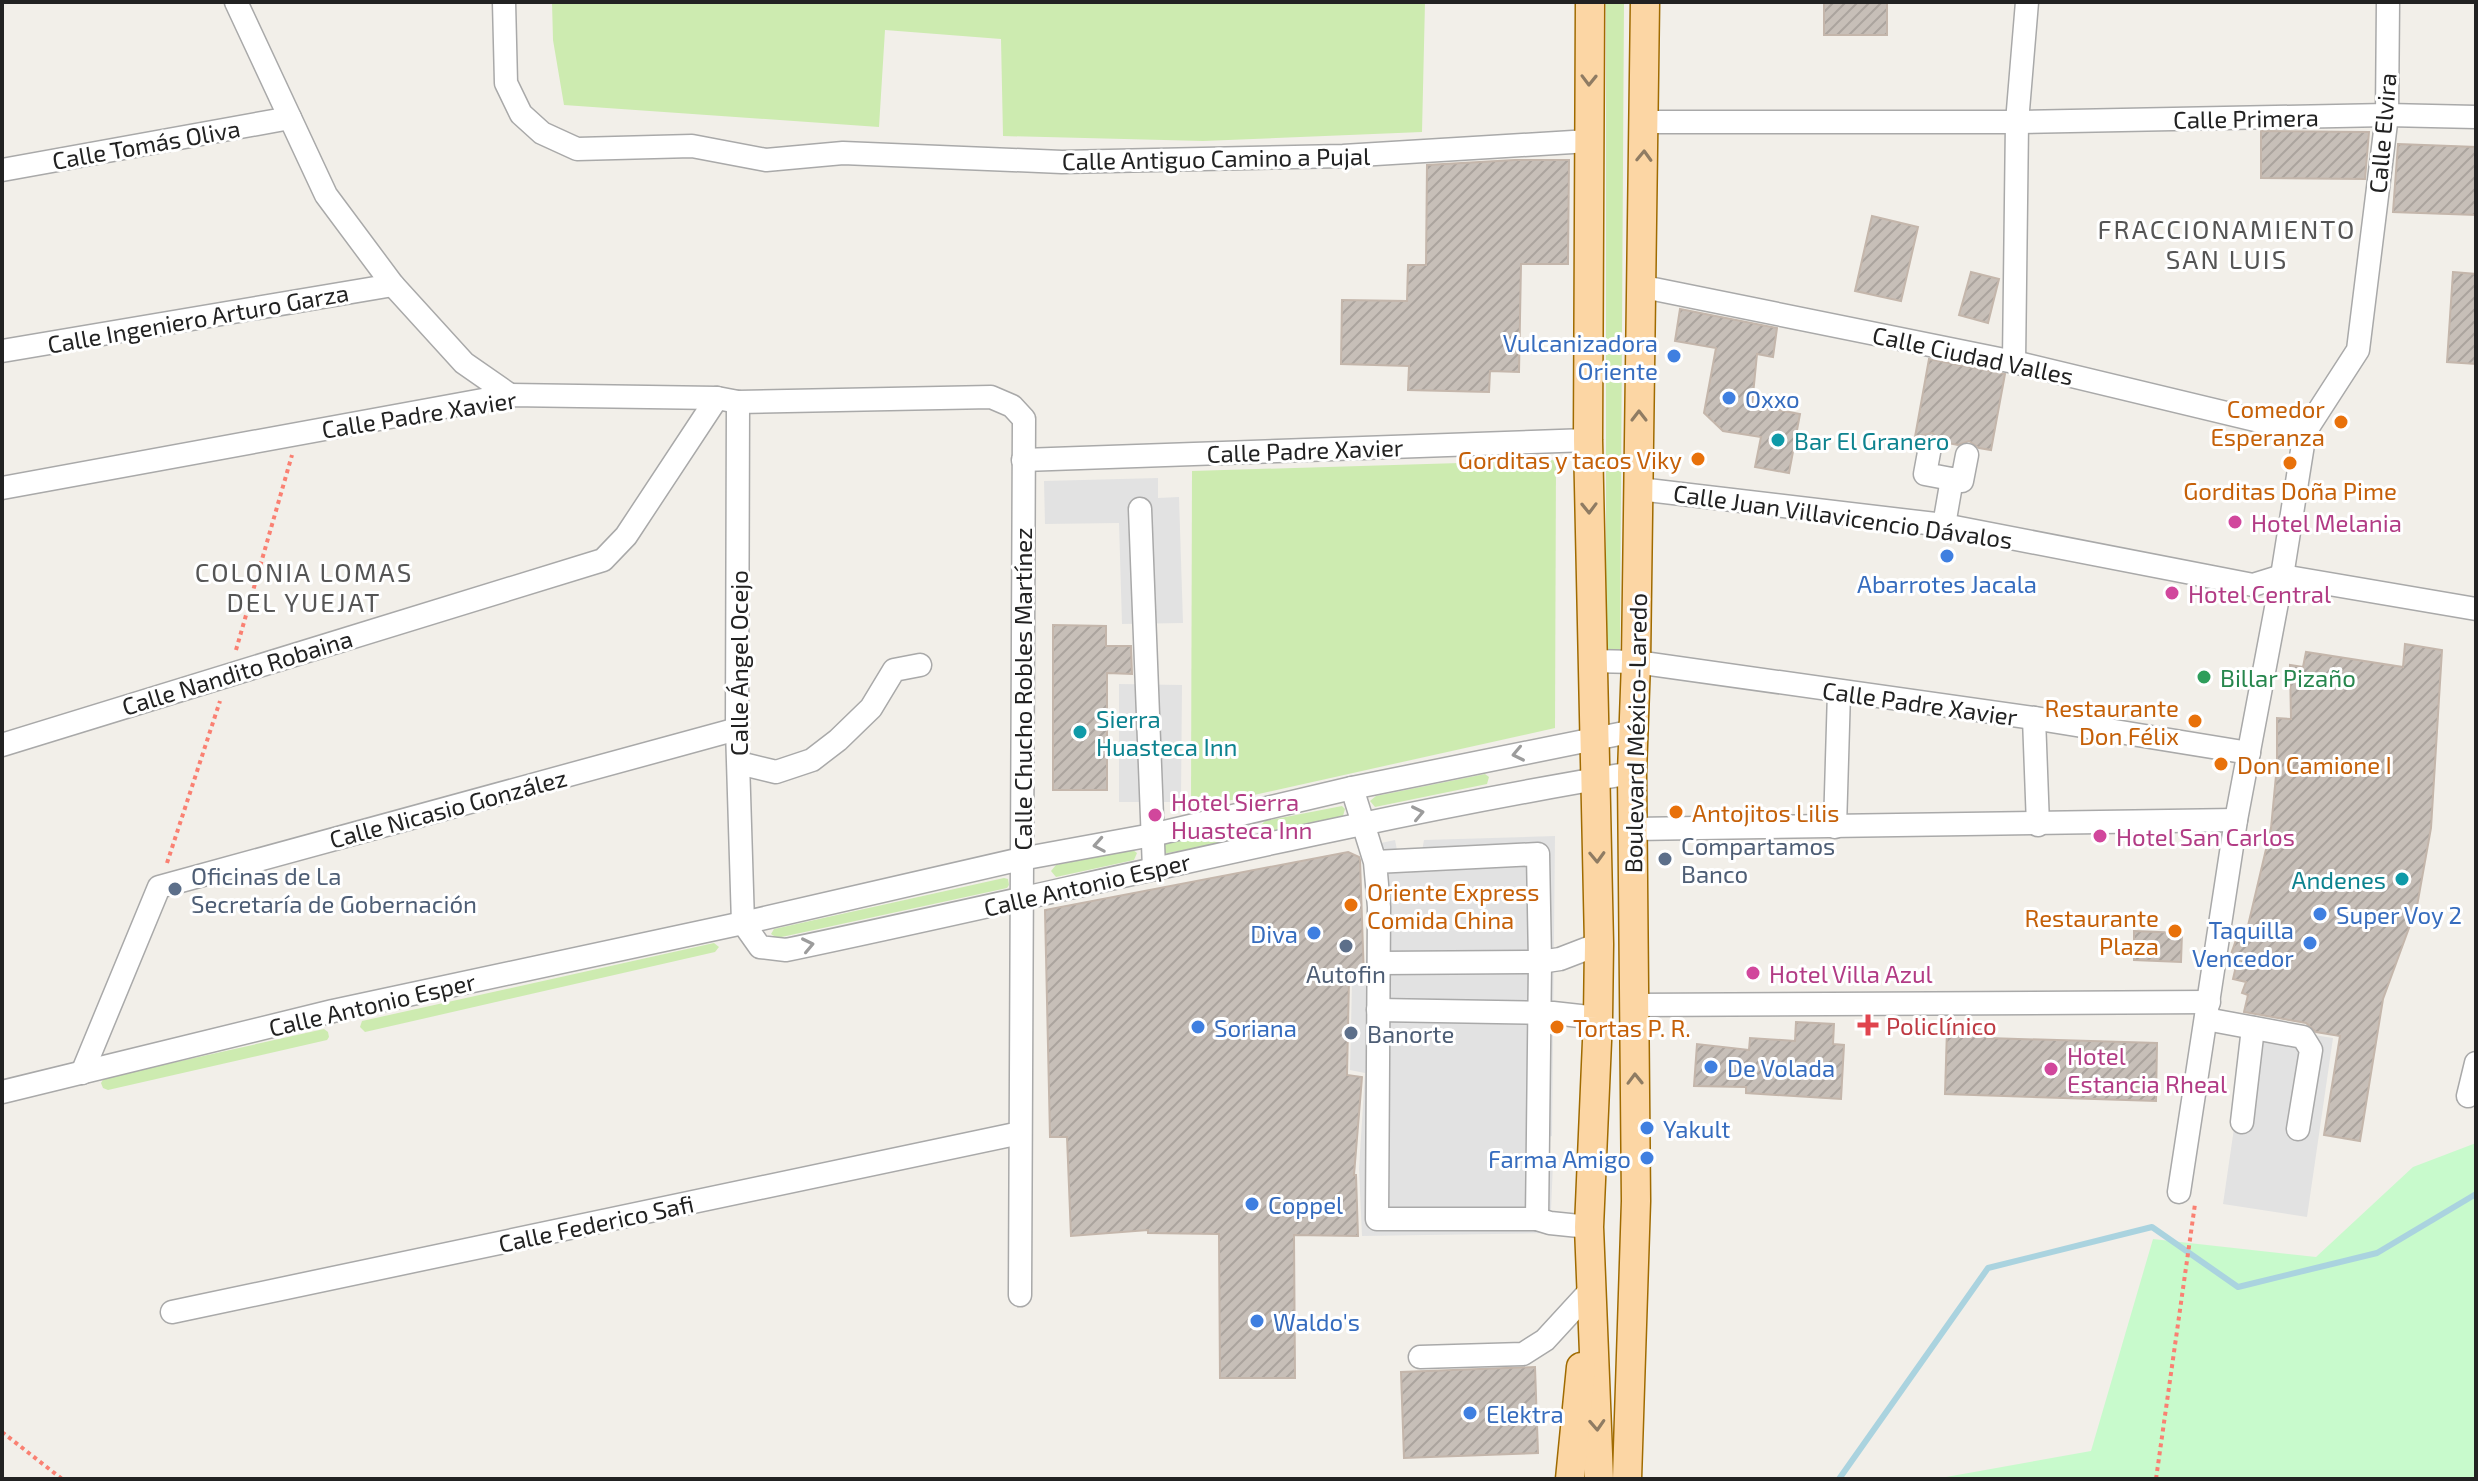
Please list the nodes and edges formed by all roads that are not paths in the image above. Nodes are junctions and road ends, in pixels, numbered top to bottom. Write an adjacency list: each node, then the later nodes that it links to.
1 (236, 2): 9 (street)
2 (504, 2): 12 (street, Calle Antiguo Camino a Pujal)
3 (1590, 2): 12 (main road, Boulevard México-Laredo, one-way to 12)
4 (1645, 2): 10 (main road, Boulevard México-Laredo)
5 (2027, 2): 11 (street)
6 (2388, 2): 7 (street, Calle Elvira)
7 (2387, 115): 8 (street, Calle Primera); 11 (street, Calle Primera); 21 (street, Calle Elvira)
8 (2476, 117)
9 (290, 118): 13 (street, Calle Tomás Oliva); 14 (street)
10 (1645, 122): 11 (street, Calle Primera); 15 (main road, Boulevard México-Laredo, one-way to 10)
11 (2017, 122): 17 (street)
12 (1589, 141): 22 (main road, Boulevard México-Laredo)
13 (2, 170)
14 (393, 285): 16 (street, Calle Ingeniero Arturo Garza); 18 (street)
15 (1639, 286): 17 (street, Calle Ciudad Valles); 28 (main road, Boulevard México-Laredo, one-way to 15)
16 (2, 351)
17 (2014, 362): 21 (street, Calle Ciudad Valles)
18 (510, 395): 19 (street, Calle Padre Xavier); 27 (street, Calle Padre Xavier)
19 (728, 400): 20 (street, Calle Padre Xavier); 38 (street, Calle Ángel Ocejo); 41 (street, Calle Nandito Robaina)
20 (1024, 419): 25 (street, Calle Chucho Robles Martínez)
21 (2305, 432): 31 (street, Calle Elvira)
22 (1588, 440): 25 (street, Calle Padre Xavier); 33 (main road, Boulevard México-Laredo, one-way to 33)
23 (1930, 447): 26 (street)
24 (1967, 455): 26 (street)
25 (1023, 460): 55 (street, Calle Chucho Robles Martínez)
26 (1952, 479): 30 (street)
27 (2, 488)
28 (1639, 489): 30 (street, Calle Juan Villavicencio Dávalos); 34 (main road, Boulevard México-Laredo)
29 (1140, 509): 53 (street)
30 (1944, 525): 31 (street, Calle Juan Villavicencio Dávalos)
31 (2282, 576): 32 (street); 42 (street, Calle Elvira)
32 (2476, 609)
33 (1591, 661): 34 (street, Calle Padre Xavier); 40 (main road, Boulevard México-Laredo)
34 (1636, 662): 36 (street, Calle Padre Xavier); 39 (main road, Boulevard México-Laredo)
35 (920, 665): 43 (street)
36 (1839, 692): 37 (street, Calle Padre Xavier); 51 (street)
37 (2034, 718): 42 (street, Calle Padre Xavier); 50 (street)
38 (737, 729): 43 (street, Calle Ángel Ocejo); 70 (street, Calle Nicasio González)
39 (1634, 731): 40 (street, Calle Antonio Esper); 44 (main road, Boulevard México-Laredo)
40 (1594, 738): 45 (main road, Boulevard México-Laredo); 46 (street, Calle Antonio Esper, one-way to 46)
41 (2, 745)
42 (2249, 753): 48 (street, Calle Elvira)
43 (739, 763): 59 (street, Calle Ángel Ocejo)
44 (1632, 773): 45 (street, Calle Antonio Esper); 52 (main road, Boulevard México-Laredo)
45 (1595, 779): 49 (street, Calle Antonio Esper, one-way to 45); 60 (main road, Boulevard México-Laredo, one-way to 60)
46 (1352, 788): 47 (street, Calle Antonio Esper); 49 (street)
47 (1243, 814): 53 (street, Calle Antonio Esper); 54 (street)
48 (2236, 820): 50 (street); 65 (street, Calle Elvira)
49 (1363, 825): 54 (street, Calle Antonio Esper); 56 (street)
50 (2038, 825): 51 (street)
51 (1835, 827): 52 (street)
52 (1634, 829): 63 (main road, Boulevard México-Laredo)
53 (1152, 835): 55 (street, Calle Antonio Esper, one-way to 55); 57 (street)
54 (1250, 848): 57 (street, Calle Antonio Esper)
55 (1021, 859): 58 (street, Calle Chucho Robles Martínez); 59 (street, Calle Antonio Esper)
56 (1375, 862): 61 (street); 62 (street)
57 (1154, 869): 58 (street, Calle Antonio Esper)
58 (1021, 900): 59 (street, Calle Antonio Esper, one-way to 58); 75 (street, Calle Chucho Robles Martínez)
59 (743, 923): 70 (street, Calle Antonio Esper)
60 (1599, 944): 61 (street); 67 (main road, Boulevard México-Laredo)
61 (1540, 962): 62 (street); 66 (street)
62 (1379, 963): 64 (street)
63 (1634, 1005): 65 (street); 84 (main road, Boulevard México-Laredo, one-way to 63)
64 (1378, 1010): 66 (street); 77 (street)
65 (2207, 1010): 68 (street); 76 (street, Calle Elvira)
66 (1539, 1013): 67 (street); 77 (street)
67 (1598, 1018): 78 (main road, Boulevard México-Laredo)
68 (2253, 1028): 73 (street); 74 (street)
69 (2476, 1063): 72 (street)
70 (82, 1073): 71 (street, Calle Antonio Esper)
71 (2, 1092)
72 (2468, 1096)
73 (2242, 1122)
74 (2298, 1129)
75 (1020, 1133): 80 (street, Calle Chucho Robles Martínez); 81 (street, Calle Federico Safi)
76 (2179, 1192)
77 (1537, 1219): 78 (street)
78 (1589, 1227): 79 (main road, Boulevard México-Laredo)
79 (1590, 1291): 82 (street); 83 (main road, Boulevard México-Laredo, one-way to 83); 85 (main road)
80 (1020, 1295)
81 (172, 1312)
82 (1420, 1357)
83 (1599, 1471)
84 (1634, 1474)
85 (1570, 1479)

